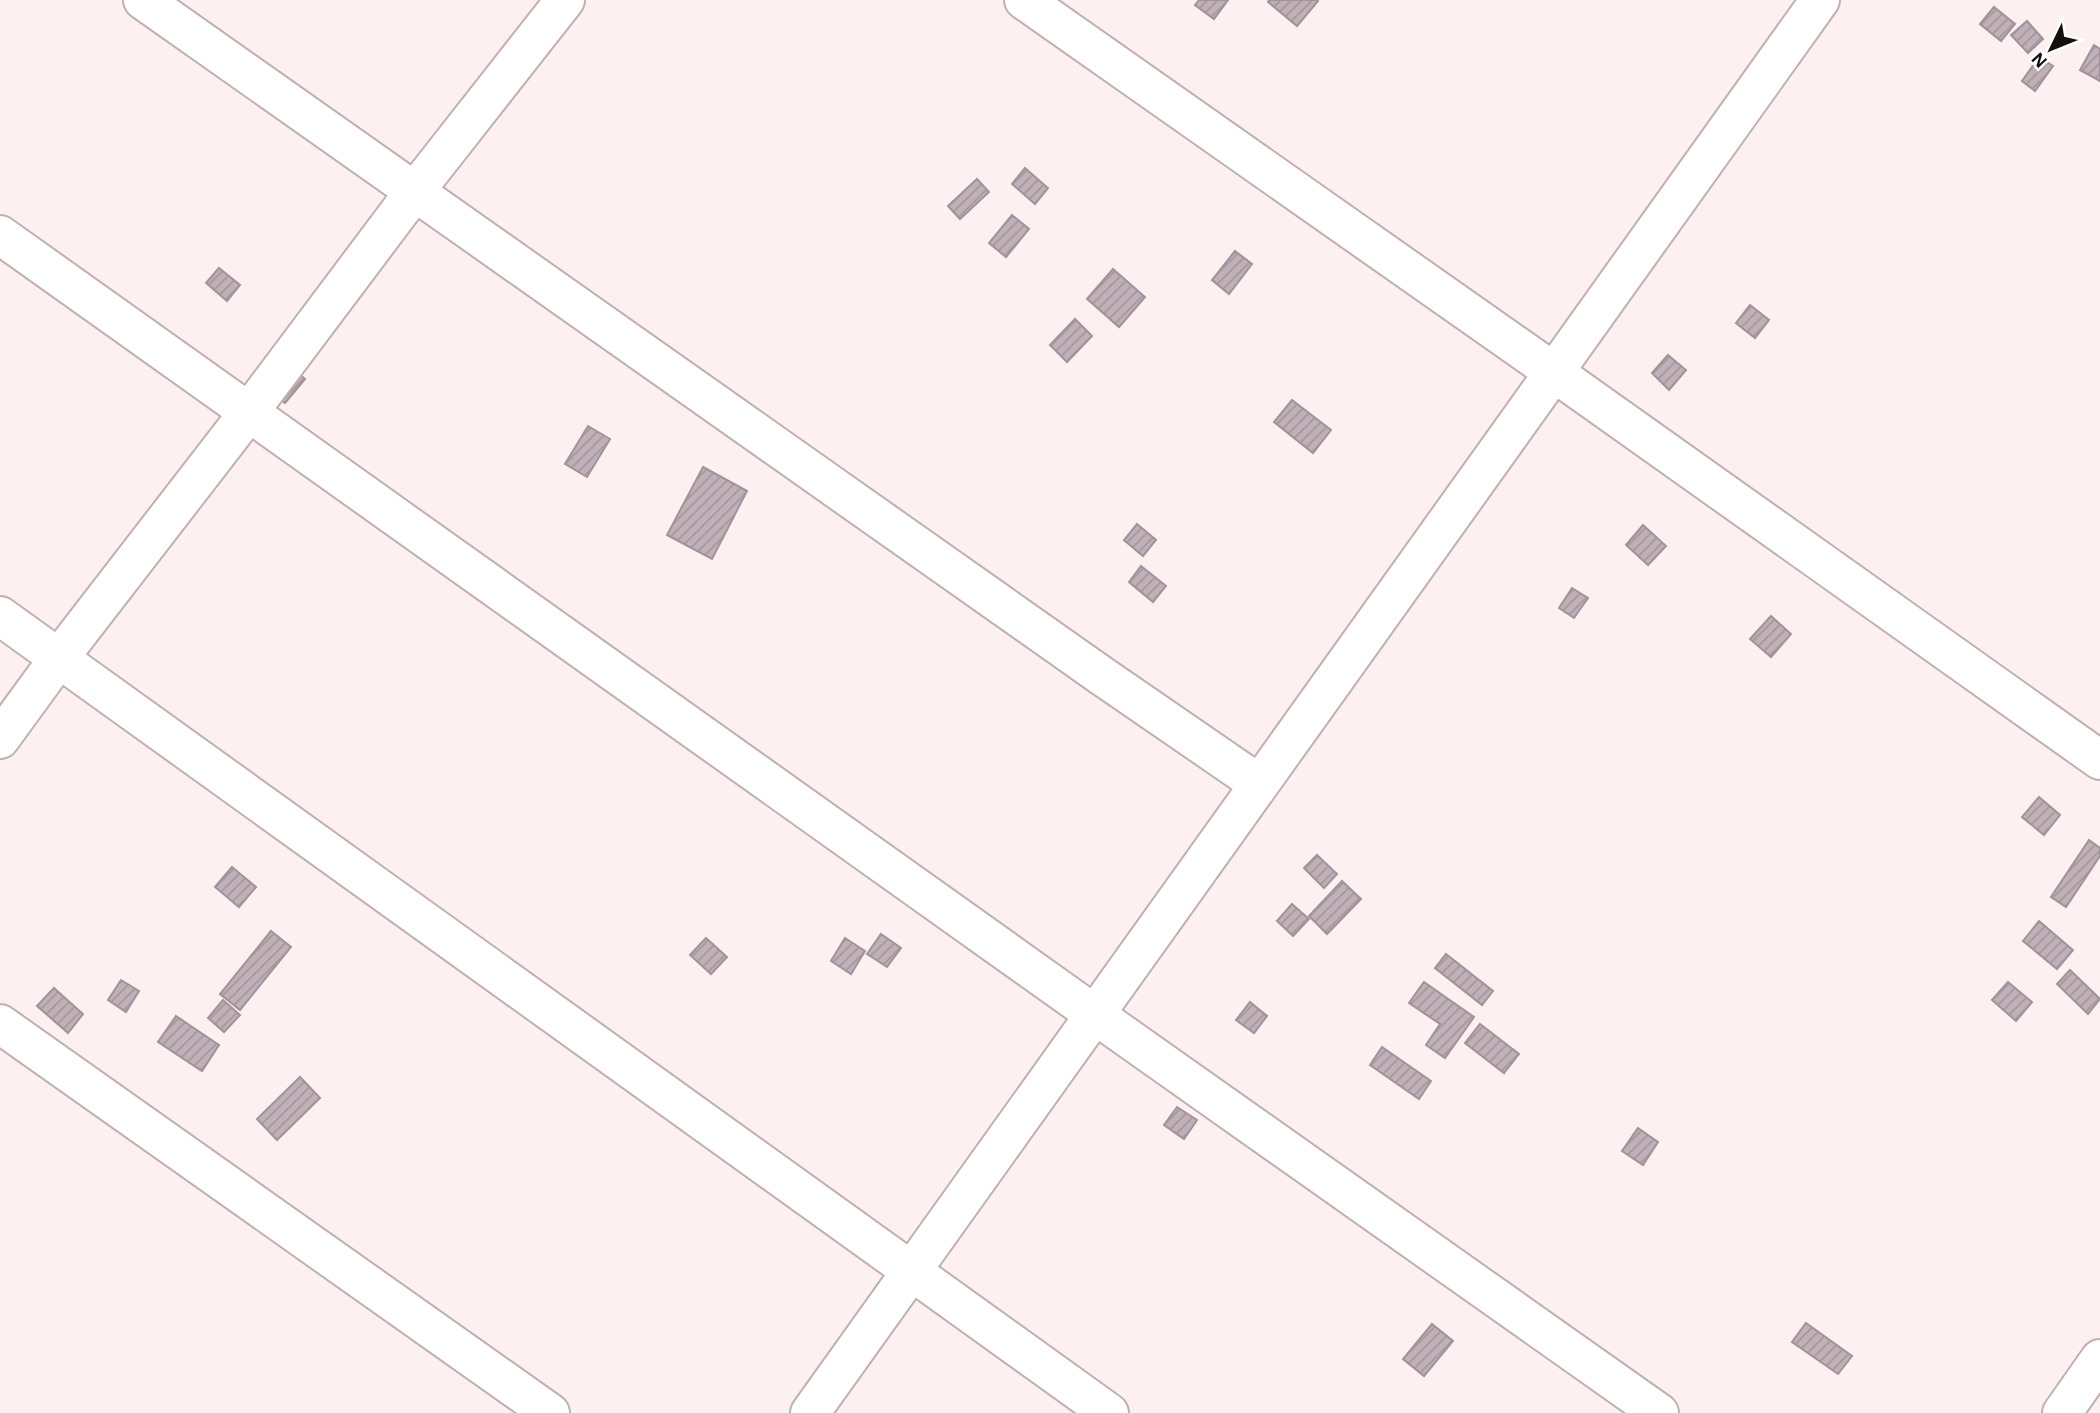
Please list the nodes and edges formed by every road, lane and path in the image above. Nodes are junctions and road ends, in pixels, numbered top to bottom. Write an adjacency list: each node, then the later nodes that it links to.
1 (143, 0): 5 (street)
2 (565, 0): 5 (street)
3 (1024, 0): 7 (street)
4 (1820, 0): 7 (street)
5 (415, 191): 8 (street); 13 (street)
6 (0, 235): 8 (street)
7 (1555, 373): 12 (street); 13 (street)
8 (249, 412): 10 (street); 14 (street)
9 (0, 616): 10 (street)
10 (59, 658): 11 (street); 16 (street)
11 (0, 739)
12 (2100, 760)
13 (1259, 784): 14 (street)
14 (1094, 1014): 16 (street); 21 (street)
15 (3, 1033): 18 (street)
16 (911, 1271): 19 (street); 20 (street)
17 (2100, 1359): 22 (street)
18 (550, 1413)
19 (810, 1413)
20 (1109, 1413)
21 (1659, 1413)
22 (2062, 1413)

